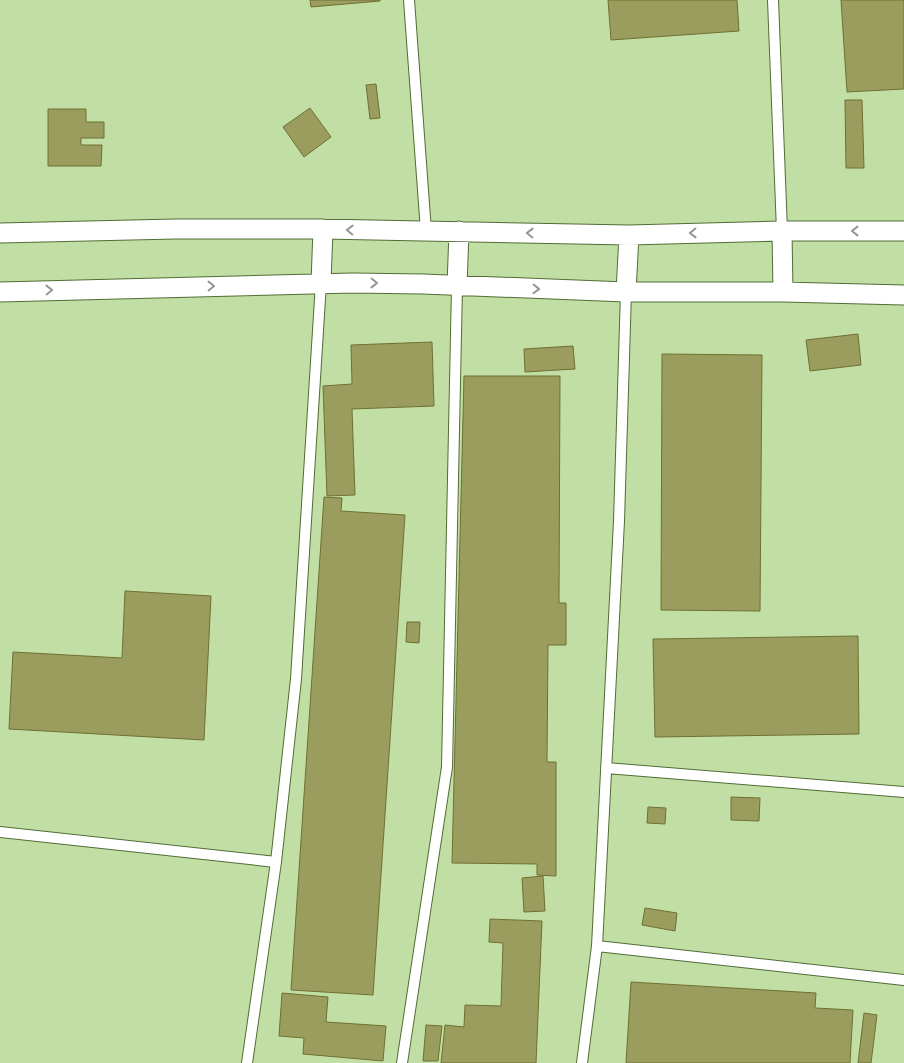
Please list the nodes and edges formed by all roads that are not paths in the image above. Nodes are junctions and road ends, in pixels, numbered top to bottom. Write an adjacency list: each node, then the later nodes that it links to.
1 (409, 0): 4 (lane)
2 (773, 0): 6 (lane)
3 (323, 229): 4 (street, one-way to 3); 8 (street); 10 (street)
4 (426, 231): 5 (street)
5 (459, 231): 9 (street, one-way to 5); 11 (street)
6 (782, 231): 7 (street, one-way to 6); 9 (street, one-way to 9); 14 (street)
7 (904, 231)
8 (0, 233)
9 (628, 235): 13 (street)
10 (321, 283): 11 (street, one-way to 11); 12 (street, one-way to 10); 19 (lane)
11 (457, 286): 13 (street, one-way to 13); 23 (lane)
12 (0, 292)
13 (626, 292): 14 (street); 16 (lane)
14 (783, 292): 15 (street)
15 (904, 294)
16 (606, 768): 17 (lane); 20 (lane)
17 (904, 792)
18 (0, 832): 19 (lane)
19 (276, 862): 22 (lane)
20 (597, 946): 21 (lane); 24 (lane)
21 (904, 980)
22 (247, 1063)
23 (402, 1063)
24 (582, 1063)

